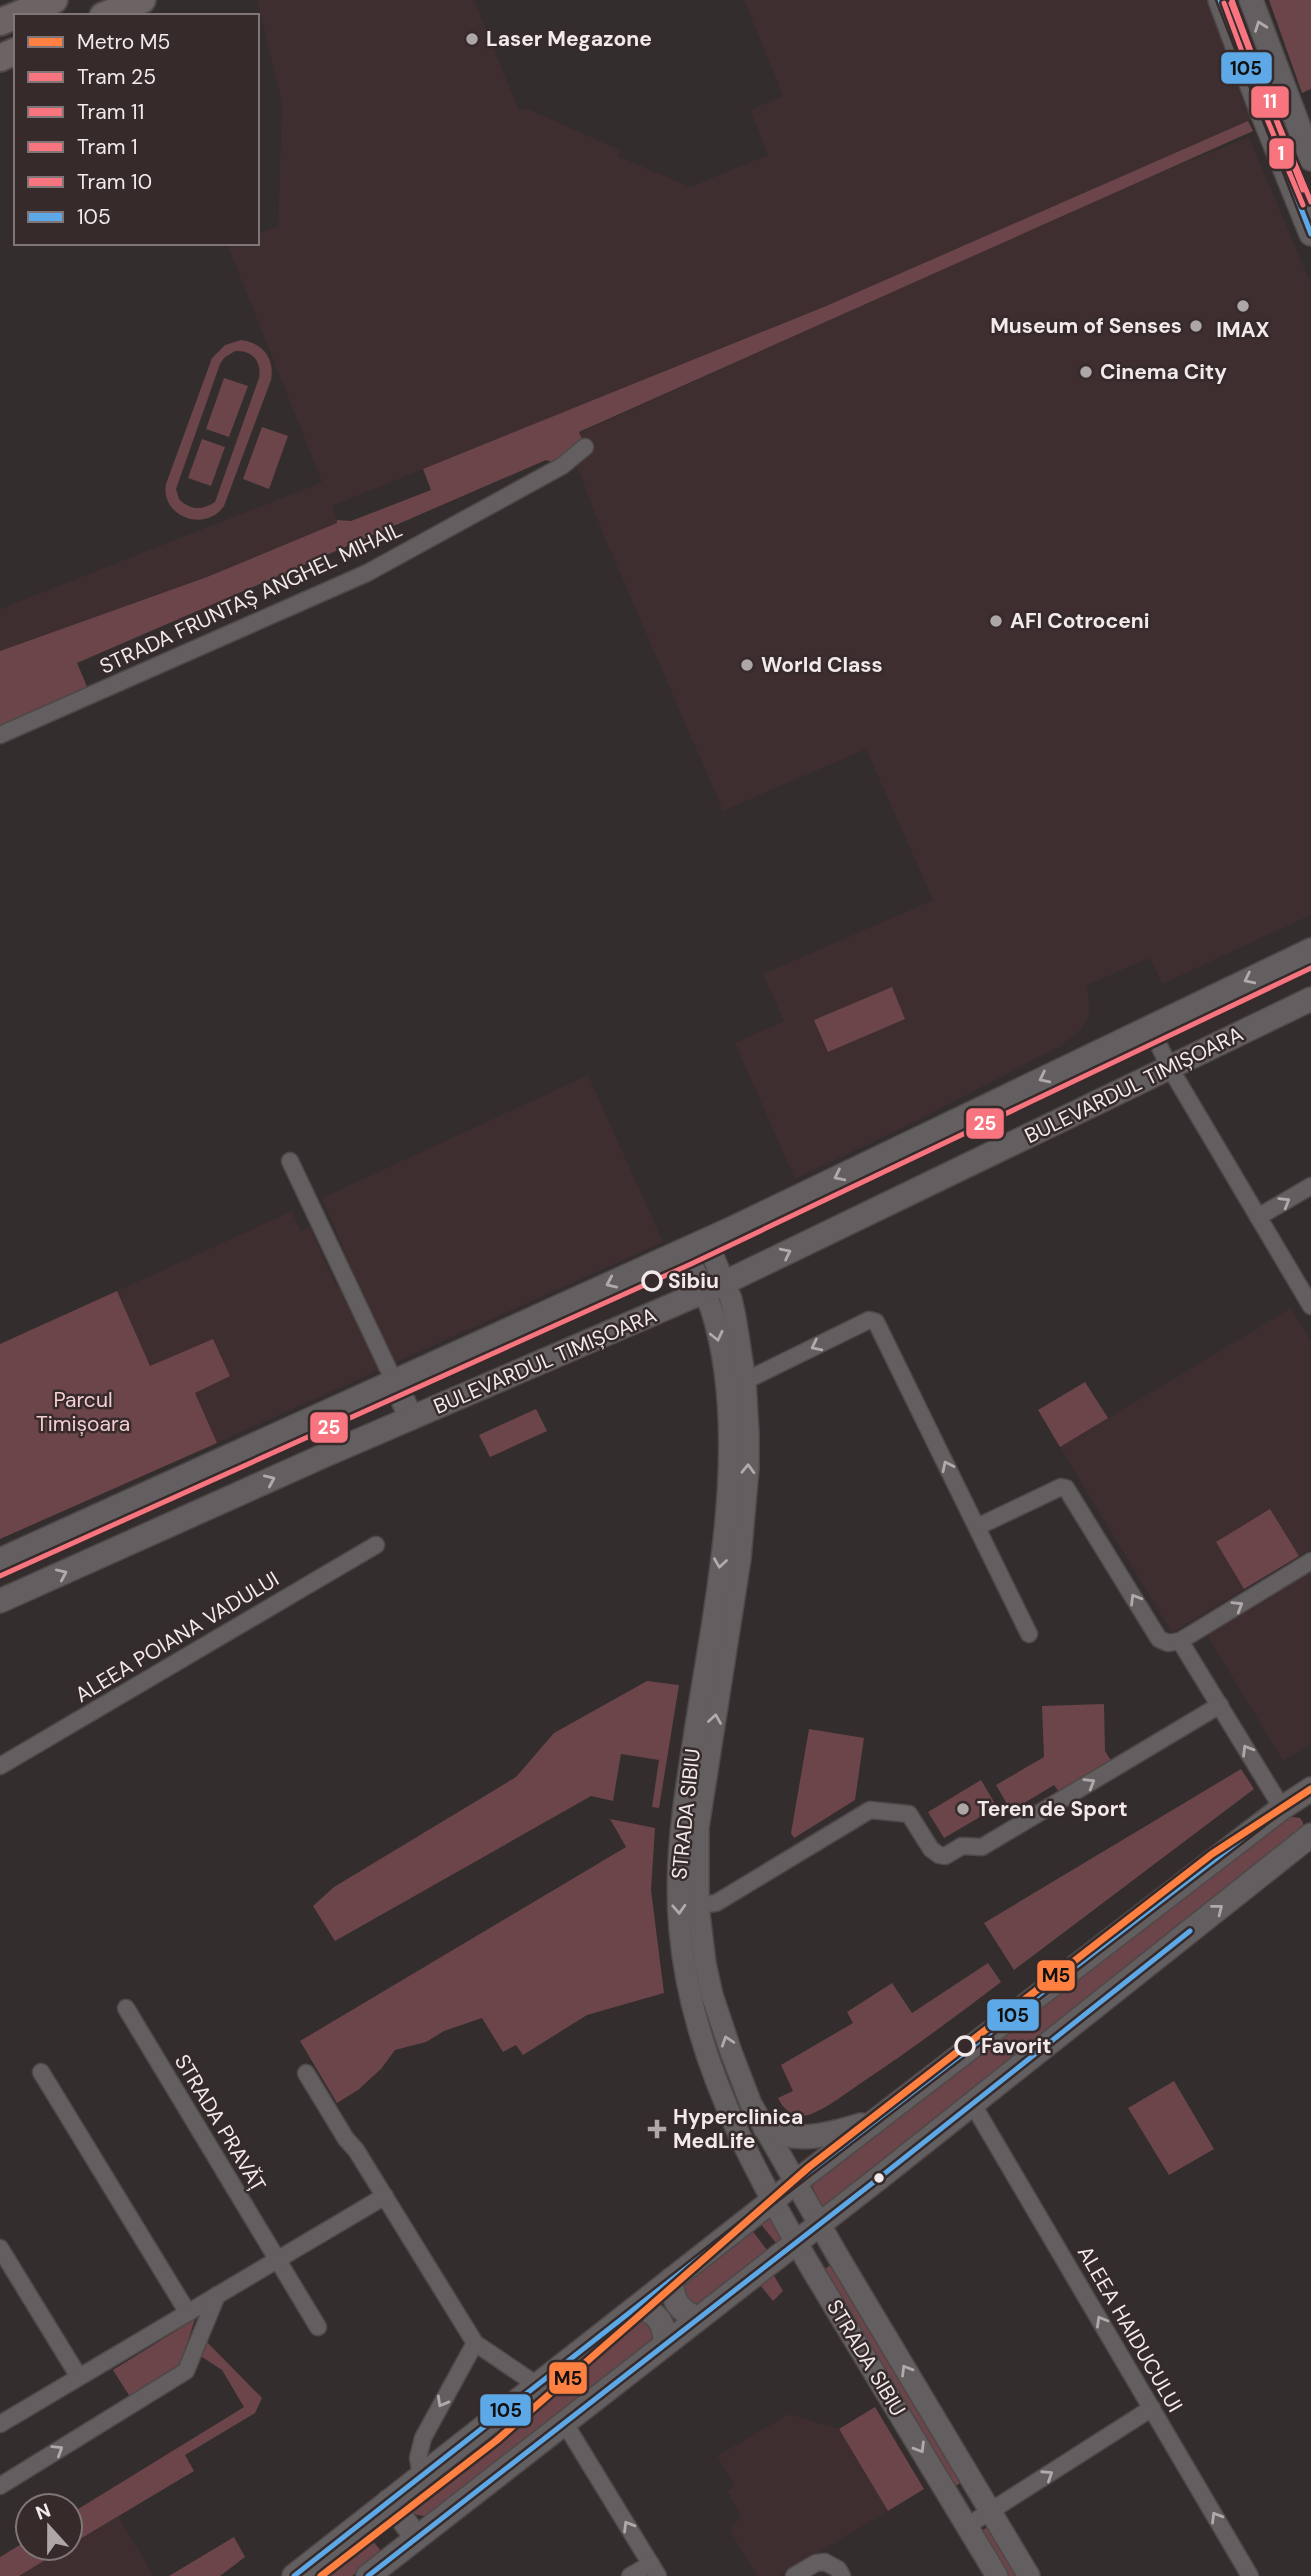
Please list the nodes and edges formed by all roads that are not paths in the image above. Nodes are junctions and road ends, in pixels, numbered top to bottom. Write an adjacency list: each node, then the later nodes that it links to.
1 (54, 0): 5 (main road)
2 (142, 0): 6 (main road)
3 (1220, 0): 8 (main road)
4 (1251, 0): 7 (main road, one-way to 4)
5 (20, 14)
6 (108, 14)
7 (1311, 159)
8 (1311, 234)
9 (585, 447): 10 (street, STRADA FRUNTAȘ ANGHEL MIHAIL)
10 (0, 735)
11 (1311, 950): 13 (main road, BULEVARDUL TIMIȘOARA, one-way to 13)
12 (1311, 999): 14 (main road, BULEVARDUL TIMIȘOARA)
13 (1150, 1027): 14 (street); 18 (main road, BULEVARDUL TIMIȘOARA, one-way to 18)
14 (1170, 1069): 17 (street); 20 (main road, BULEVARDUL TIMIȘOARA, one-way to 14)
15 (290, 1161): 22 (street)
16 (1311, 1186): 17 (street, one-way to 16)
17 (1258, 1217): 21 (street)
18 (706, 1240): 19 (main road, BULEVARDUL TIMIȘOARA); 20 (street, STRADA SIBIU)
19 (685, 1250): 20 (street, STRADA SIBIU); 22 (main road, BULEVARDUL TIMIȘOARA, one-way to 22)
20 (714, 1287): 23 (street, STRADA SIBIU); 24 (main road, BULEVARDUL TIMIȘOARA); 48 (street, STRADA SIBIU, one-way to 48)
21 (1311, 1306)
22 (394, 1381): 24 (main road); 25 (main road, BULEVARDUL TIMIȘOARA)
23 (745, 1381): 26 (street, one-way to 23); 39 (street, STRADA SIBIU, one-way to 23)
24 (411, 1418): 27 (main road, BULEVARDUL TIMIȘOARA, one-way to 24)
25 (122, 1504): 27 (main road); 29 (main road, BULEVARDUL TIMIȘOARA)
26 (977, 1527): 32 (street); 33 (street, one-way to 26)
27 (138, 1540): 31 (main road, BULEVARDUL TIMIȘOARA, one-way to 27)
28 (376, 1545): 35 (street, ALEEA POIANA VADULUI)
29 (0, 1560)
30 (1311, 1562): 33 (street, one-way to 30)
31 (0, 1601)
32 (1029, 1634)
33 (1180, 1641): 34 (street)
34 (1220, 1705): 36 (street, one-way to 34); 39 (street, one-way to 34)
35 (0, 1766)
36 (1297, 1799): 37 (main road); 44 (main road)
37 (1311, 1820)
38 (1311, 1835): 43 (main road, one-way to 38)
39 (698, 1905): 45 (street, STRADA SIBIU, one-way to 39)
40 (127, 2008): 52 (street, STRADA PRAVĂȚ)
41 (41, 2072): 56 (street)
42 (306, 2073): 47 (street)
43 (972, 2103): 49 (main road); 63 (street, ALEEA HAIDUCULUI, one-way to 43)
44 (878, 2120): 45 (main road); 46 (main road)
45 (765, 2128): 46 (street, STRADA SIBIU)
46 (796, 2182): 48 (main road); 49 (street, STRADA SIBIU)
47 (385, 2196): 52 (street); 59 (street)
48 (772, 2201): 50 (street, STRADA SIBIU); 53 (main road)
49 (820, 2224): 50 (main road); 69 (street, STRADA SIBIU, one-way to 49)
50 (796, 2243): 57 (main road); 70 (street, STRADA SIBIU, one-way to 70)
51 (0, 2248): 61 (street)
52 (278, 2260): 54 (street); 58 (street, STRADA PRAVĂȚ)
53 (671, 2280): 55 (main road); 57 (main road)
54 (217, 2295): 56 (street); 67 (street, one-way to 54)
55 (639, 2306): 60 (main road); 62 (main road)
56 (188, 2313): 61 (street)
57 (699, 2318): 60 (main road)
58 (318, 2326)
59 (475, 2343): 62 (street); 66 (street, one-way to 66)
60 (665, 2344): 64 (main road)
61 (79, 2377): 65 (street)
62 (537, 2385): 66 (main road)
63 (1152, 2408): 69 (street, one-way to 63); 80 (street, ALEEA HAIDUCULUI, one-way to 63)
64 (564, 2422): 71 (main road); 72 (street, one-way to 64)
65 (0, 2424)
66 (421, 2476): 68 (main road)
67 (0, 2486)
68 (389, 2501): 71 (main road); 73 (main road)
69 (990, 2512): 70 (street); 79 (street, STRADA SIBIU)
70 (967, 2526): 78 (street, STRADA SIBIU)
71 (416, 2537): 74 (main road)
72 (654, 2570): 75 (street)
73 (294, 2576)
74 (368, 2576)
75 (630, 2576)
76 (794, 2576): 77 (street)
77 (842, 2576)
78 (998, 2576)
79 (1029, 2576)
80 (1250, 2576)

